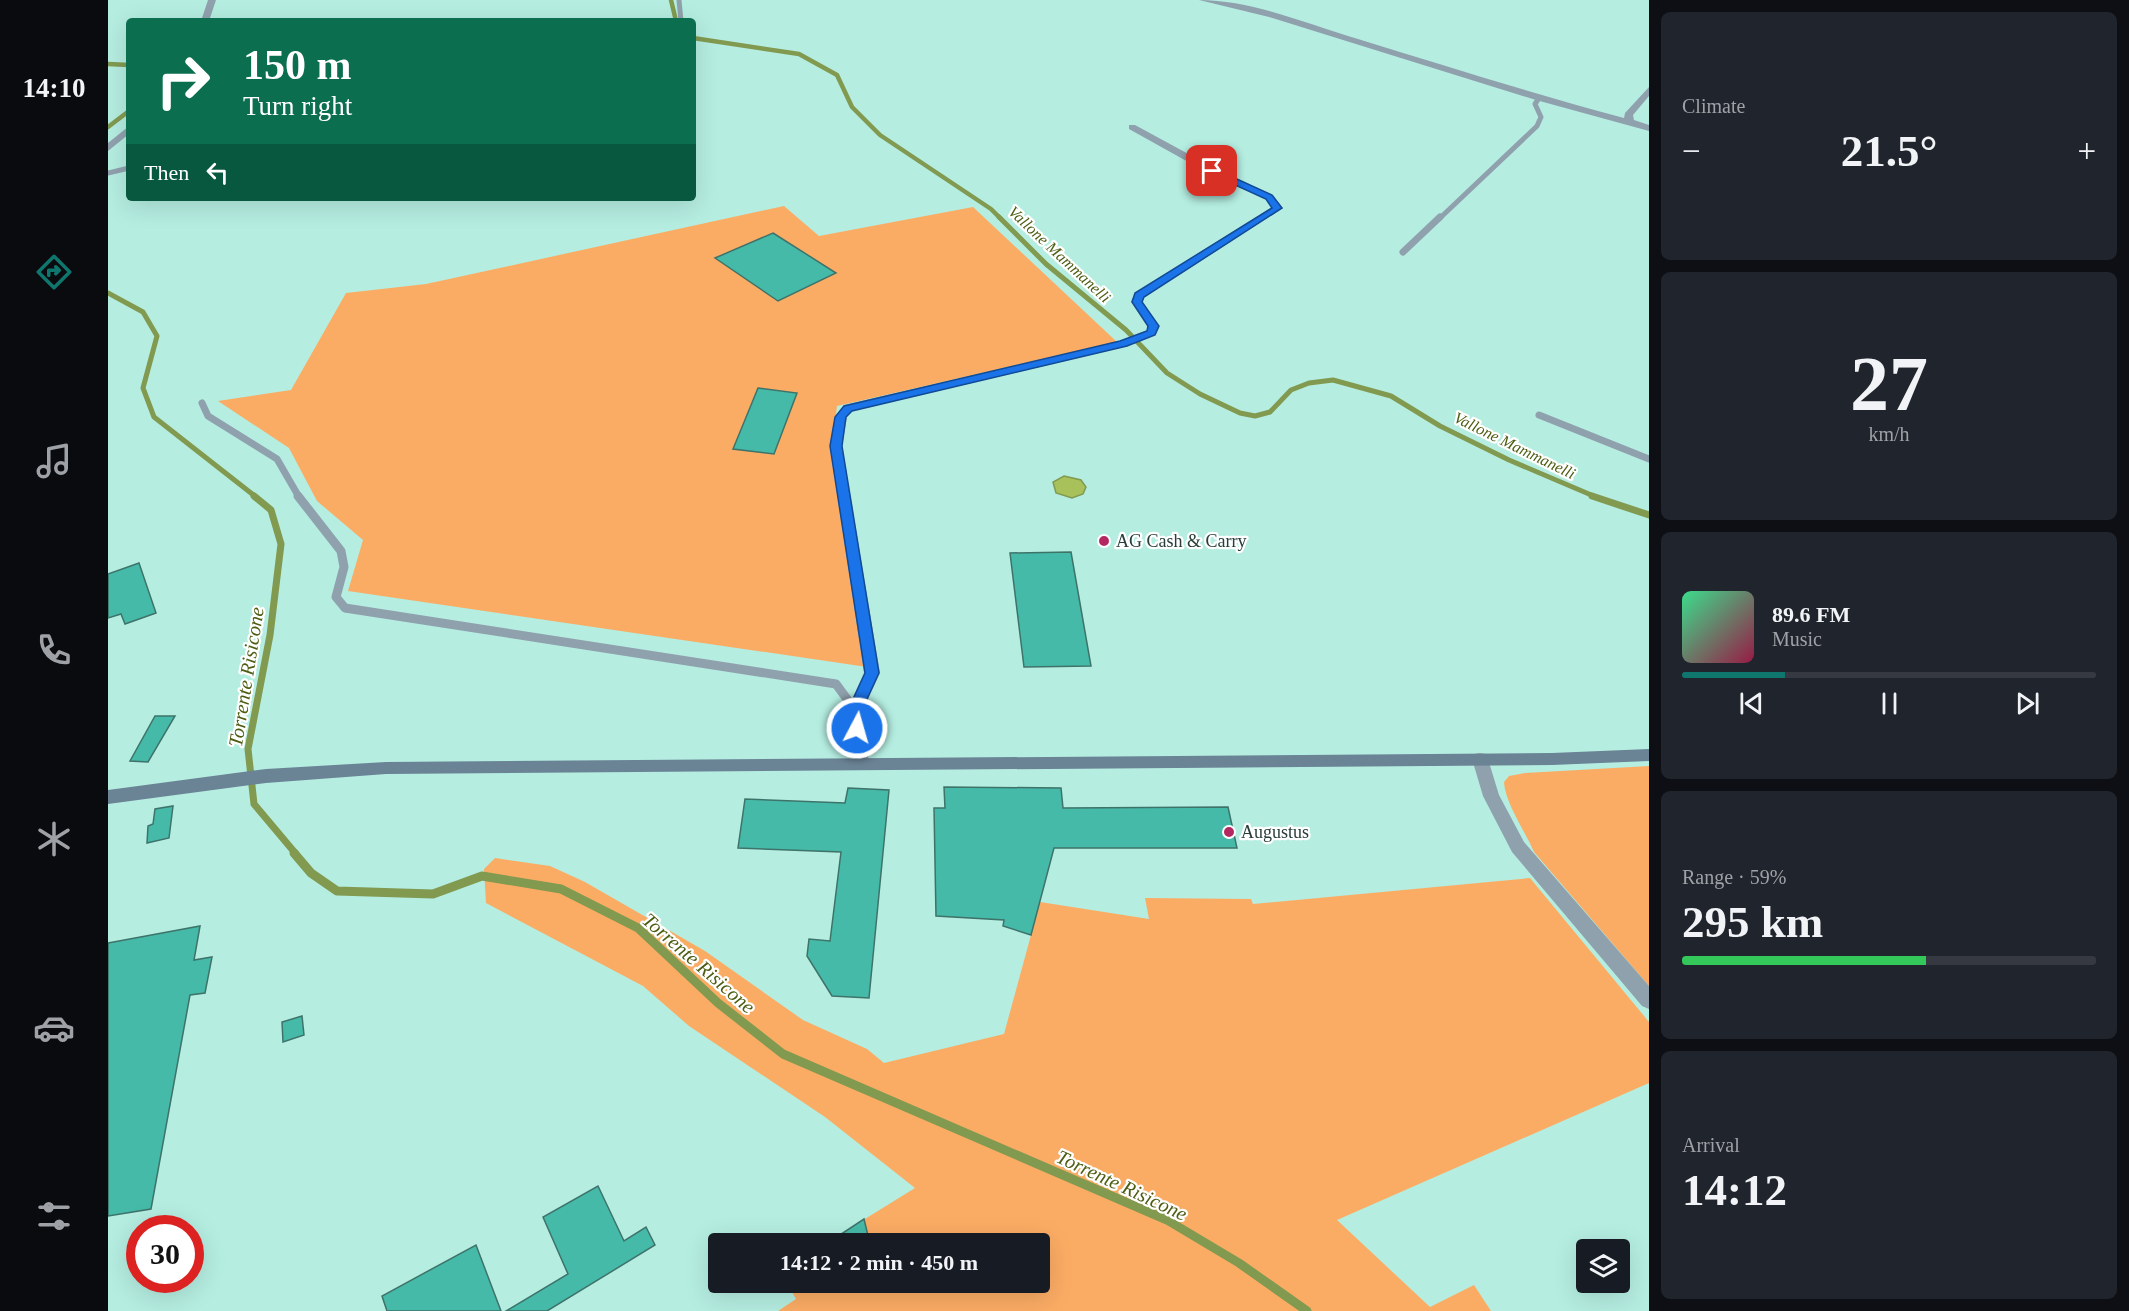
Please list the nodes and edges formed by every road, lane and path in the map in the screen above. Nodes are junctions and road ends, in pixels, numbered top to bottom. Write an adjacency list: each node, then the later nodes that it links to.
1 (212, 0): 4 (street)
2 (679, 0): 5 (lane)
3 (1203, 0): 7 (street)
4 (206, 18)
5 (681, 18)
6 (1649, 90): 8 (street)
7 (1539, 98): 8 (street); 15 (lane)
8 (1630, 122): 10 (street)
9 (1132, 127): 19 (street)
10 (1649, 128)
11 (126, 132): 12 (street)
12 (108, 148)
13 (126, 169): 14 (lane)
14 (108, 173)
15 (1403, 252)
16 (202, 403): 19 (lane)
17 (1539, 415): 18 (lane)
18 (1649, 459)
19 (855, 710): 22 (street)
20 (1649, 755): 21 (main road)
21 (1480, 759): 22 (main road); 24 (street)
22 (861, 764): 23 (main road)
23 (108, 797)
24 (1649, 1000)

